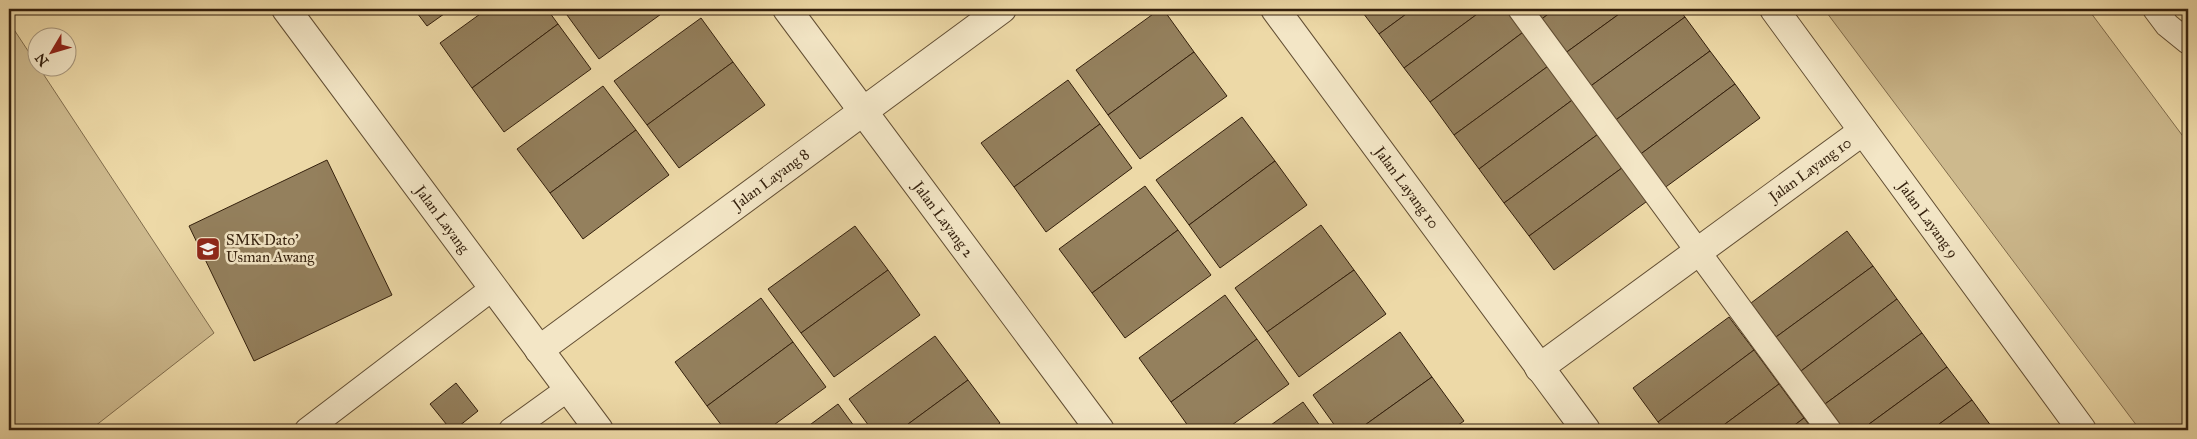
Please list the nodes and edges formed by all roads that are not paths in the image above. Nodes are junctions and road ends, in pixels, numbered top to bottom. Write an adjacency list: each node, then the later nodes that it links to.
1 (286, 9): 12 (street, Jalan Layang)
2 (787, 9): 9 (street, Jalan Layang 2)
3 (1002, 9): 9 (street, Jalan Layang 8)
4 (1275, 9): 14 (street, Jalan Layang 10)
5 (1520, 9): 11 (lane)
6 (1774, 9): 10 (street, Jalan Layang 9)
7 (2155, 9): 8 (lane)
8 (2188, 42)
9 (863, 112): 13 (street, Jalan Layang 8); 19 (street, Jalan Layang 2)
10 (1863, 131): 11 (street, Jalan Layang 10); 22 (street, Jalan Layang 9)
11 (1698, 252): 14 (street, Jalan Layang 10); 21 (lane)
12 (492, 288): 13 (street, Jalan Layang); 16 (lane)
13 (539, 350): 15 (street, Jalan Layang)
14 (1539, 368): 20 (street, Jalan Layang 10)
15 (568, 389): 17 (lane); 18 (street, Jalan Layang)
16 (315, 428)
17 (511, 430)
18 (599, 430)
19 (1100, 430)
20 (1586, 430)
21 (1829, 430)
22 (2082, 430)

